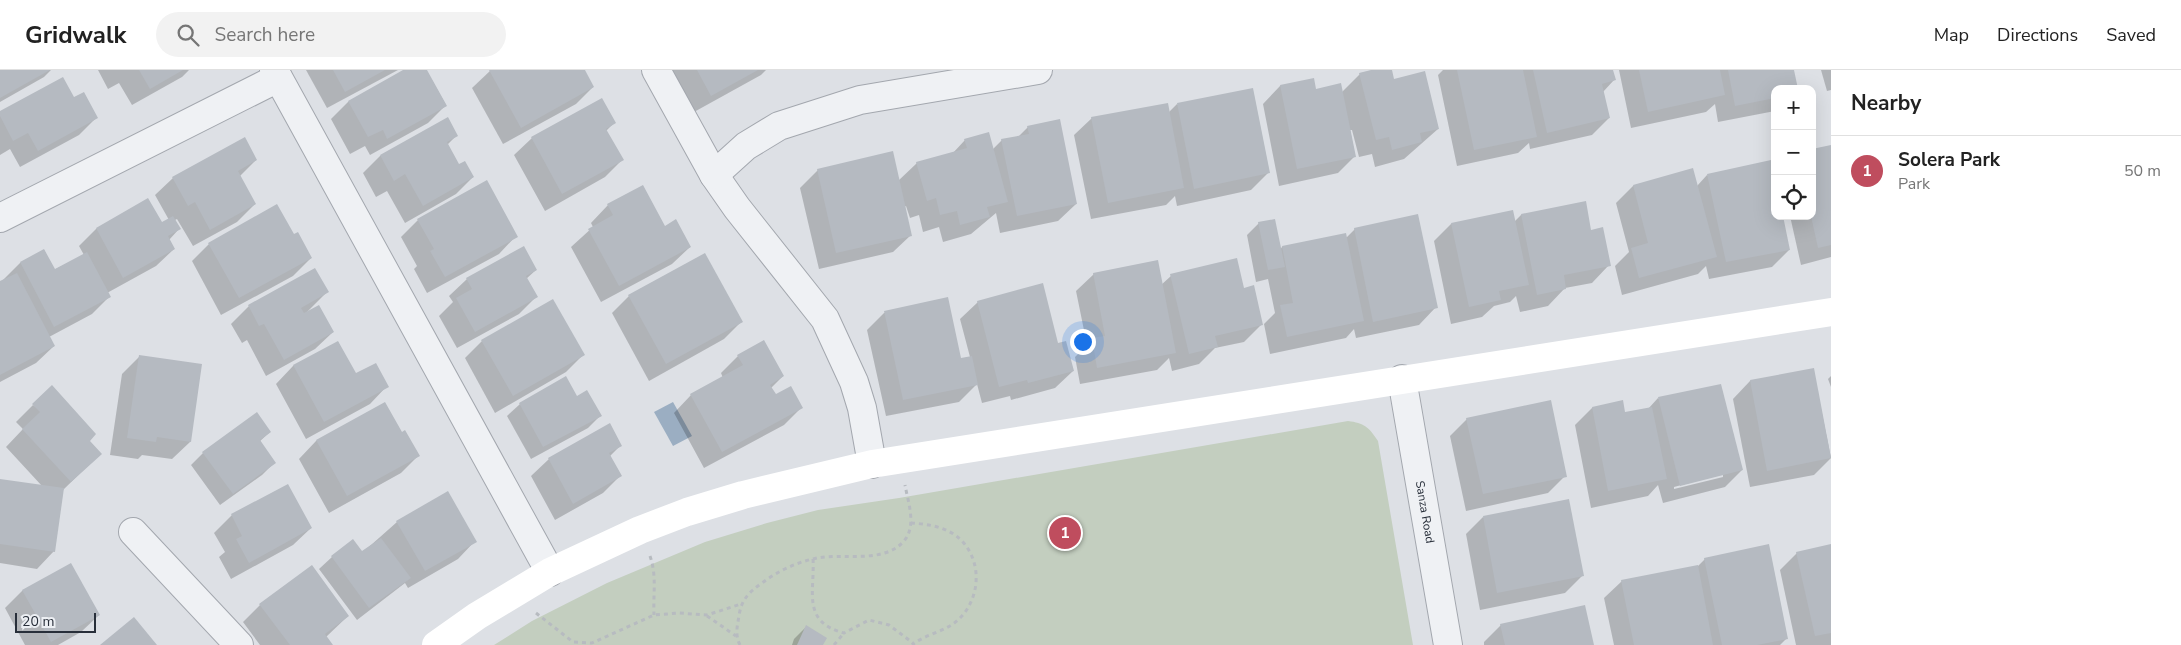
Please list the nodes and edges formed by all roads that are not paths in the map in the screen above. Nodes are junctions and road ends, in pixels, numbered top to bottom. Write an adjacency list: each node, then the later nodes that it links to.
1 (656, 70): 4 (street)
2 (1038, 70): 4 (street)
3 (276, 74): 5 (street); 10 (street)
4 (714, 175): 8 (street)
5 (1, 215)
6 (1831, 312): 7 (street)
7 (1402, 379): 8 (street); 13 (street, Sanza Road)
8 (872, 464): 10 (street)
9 (133, 532): 11 (street)
10 (550, 572): 12 (street)
11 (239, 645)
12 (436, 645)
13 (1448, 645)

